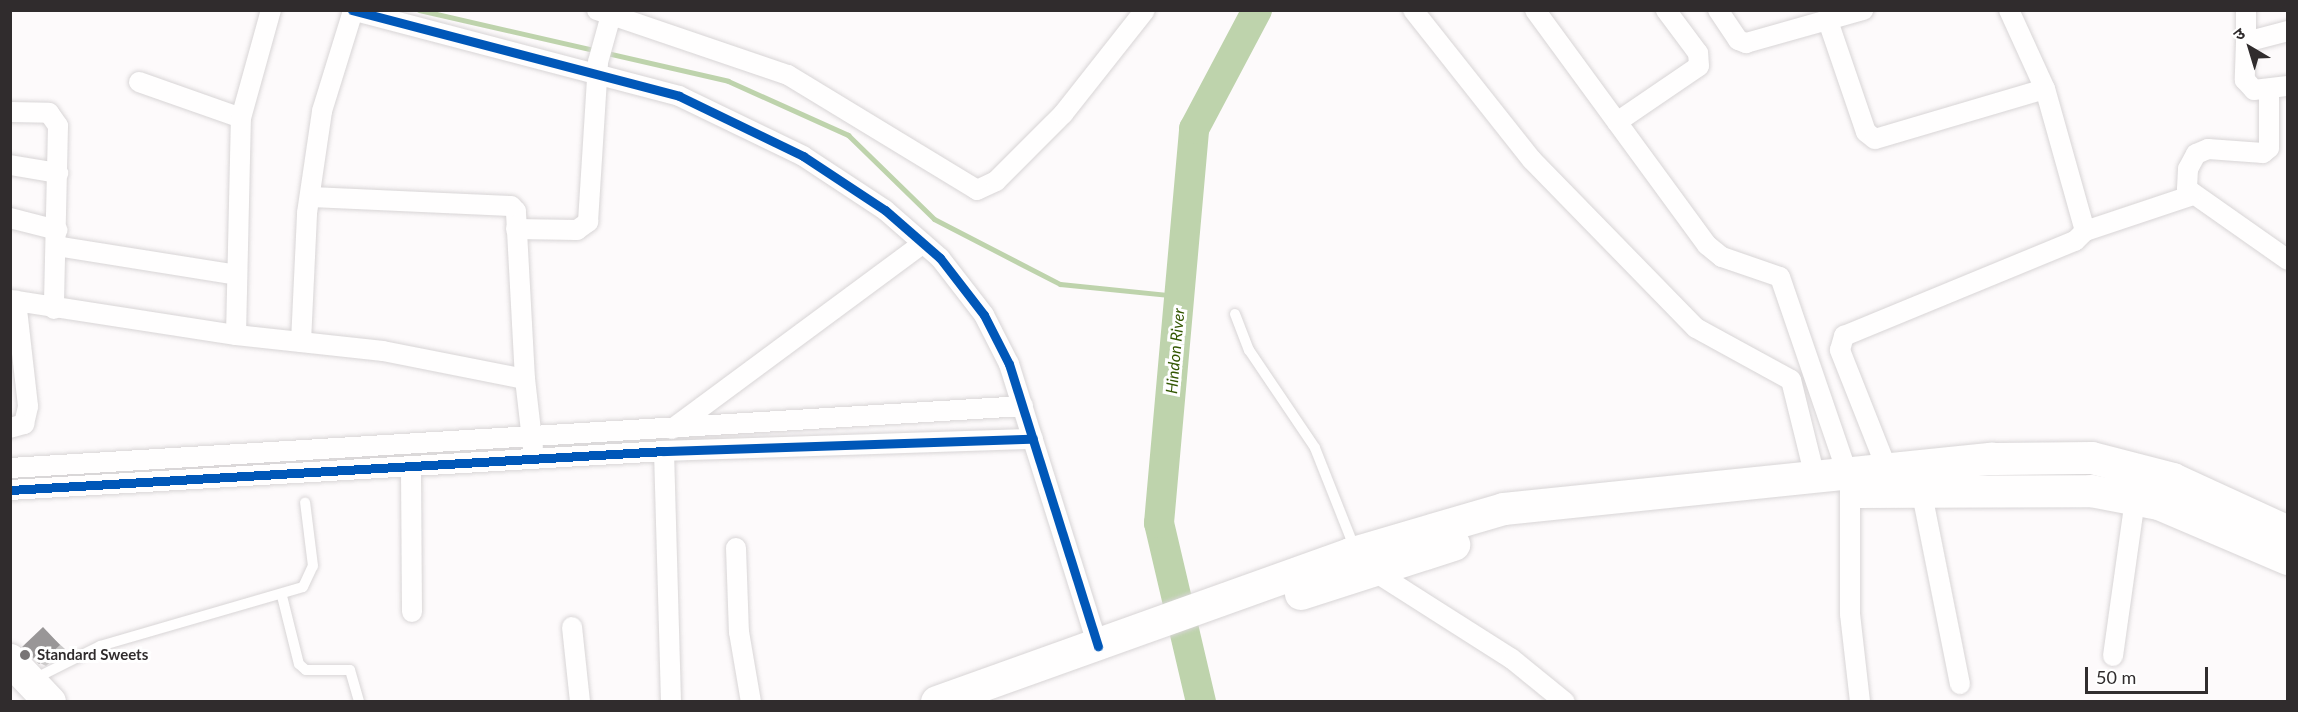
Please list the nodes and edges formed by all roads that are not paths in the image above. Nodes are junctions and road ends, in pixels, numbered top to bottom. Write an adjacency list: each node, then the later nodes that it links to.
1 (271, 10): 21 (street)
2 (1145, 10): 11 (street)
3 (1413, 10): 49 (street)
4 (1535, 10): 22 (street)
5 (1666, 10): 22 (street)
6 (1718, 10): 13 (street)
7 (1863, 10): 13 (street)
8 (2009, 10): 19 (street)
9 (2246, 10): 15 (street)
10 (352, 11): 16 (street); 25 (street)
11 (632, 16): 12 (street)
12 (605, 17): 16 (street)
13 (1828, 21): 19 (street)
14 (2288, 31): 15 (street)
15 (2246, 42): 18 (street)
16 (598, 67): 28 (street); 31 (street)
17 (139, 82): 21 (street)
18 (2278, 88): 26 (street)
19 (2045, 89): 29 (street)
20 (10, 112): 24 (street)
21 (241, 118): 33 (street)
22 (1617, 122): 50 (street)
23 (10, 165): 24 (street)
24 (58, 173): 30 (street)
25 (310, 196): 28 (street); 38 (street)
26 (2190, 196): 29 (street); 32 (street)
27 (10, 218): 30 (street)
28 (516, 229): 39 (street)
29 (2085, 231): 47 (street)
30 (57, 238): 33 (street); 35 (street)
31 (923, 243): 40 (street); 42 (street)
32 (2288, 260)
33 (237, 275): 37 (street)
34 (13, 300): 35 (street); 41 (street)
35 (54, 309): 37 (street)
36 (1235, 314): 58 (lane)
37 (236, 335): 38 (street)
38 (301, 342): 39 (street)
39 (525, 379): 43 (street)
40 (1028, 423): 42 (street); 44 (street); 63 (street)
41 (10, 428)
42 (672, 429): 43 (street)
43 (533, 448): 44 (street); 45 (street); 48 (street)
44 (664, 451): 70 (street)
45 (298, 461): 46 (street); 48 (street); 52 (street)
46 (10, 468)
47 (1887, 469): 50 (main road); 55 (main road)
48 (411, 470): 61 (street)
49 (1815, 477): 50 (main road); 56 (main road)
50 (1848, 482): 51 (main road); 56 (main road); 75 (street)
51 (1921, 489): 53 (main road); 65 (street)
52 (10, 490)
53 (2135, 499): 59 (main road); 64 (street)
54 (305, 502): 60 (lane)
55 (2288, 532)
56 (1417, 546): 58 (main road)
57 (736, 548): 71 (street)
58 (1360, 559): 63 (main road); 67 (street)
59 (2288, 559)
60 (282, 596): 66 (lane); 68 (lane)
61 (412, 612)
62 (572, 627): 69 (street)
63 (1103, 650): 72 (main road); 73 (main road)
64 (2113, 656)
65 (1960, 684)
66 (26, 686)
67 (1546, 695): 74 (street)
68 (359, 702)
69 (580, 702)
70 (671, 702)
71 (751, 702)
72 (937, 702)
73 (985, 702)
74 (1565, 702)
75 (1860, 702)

